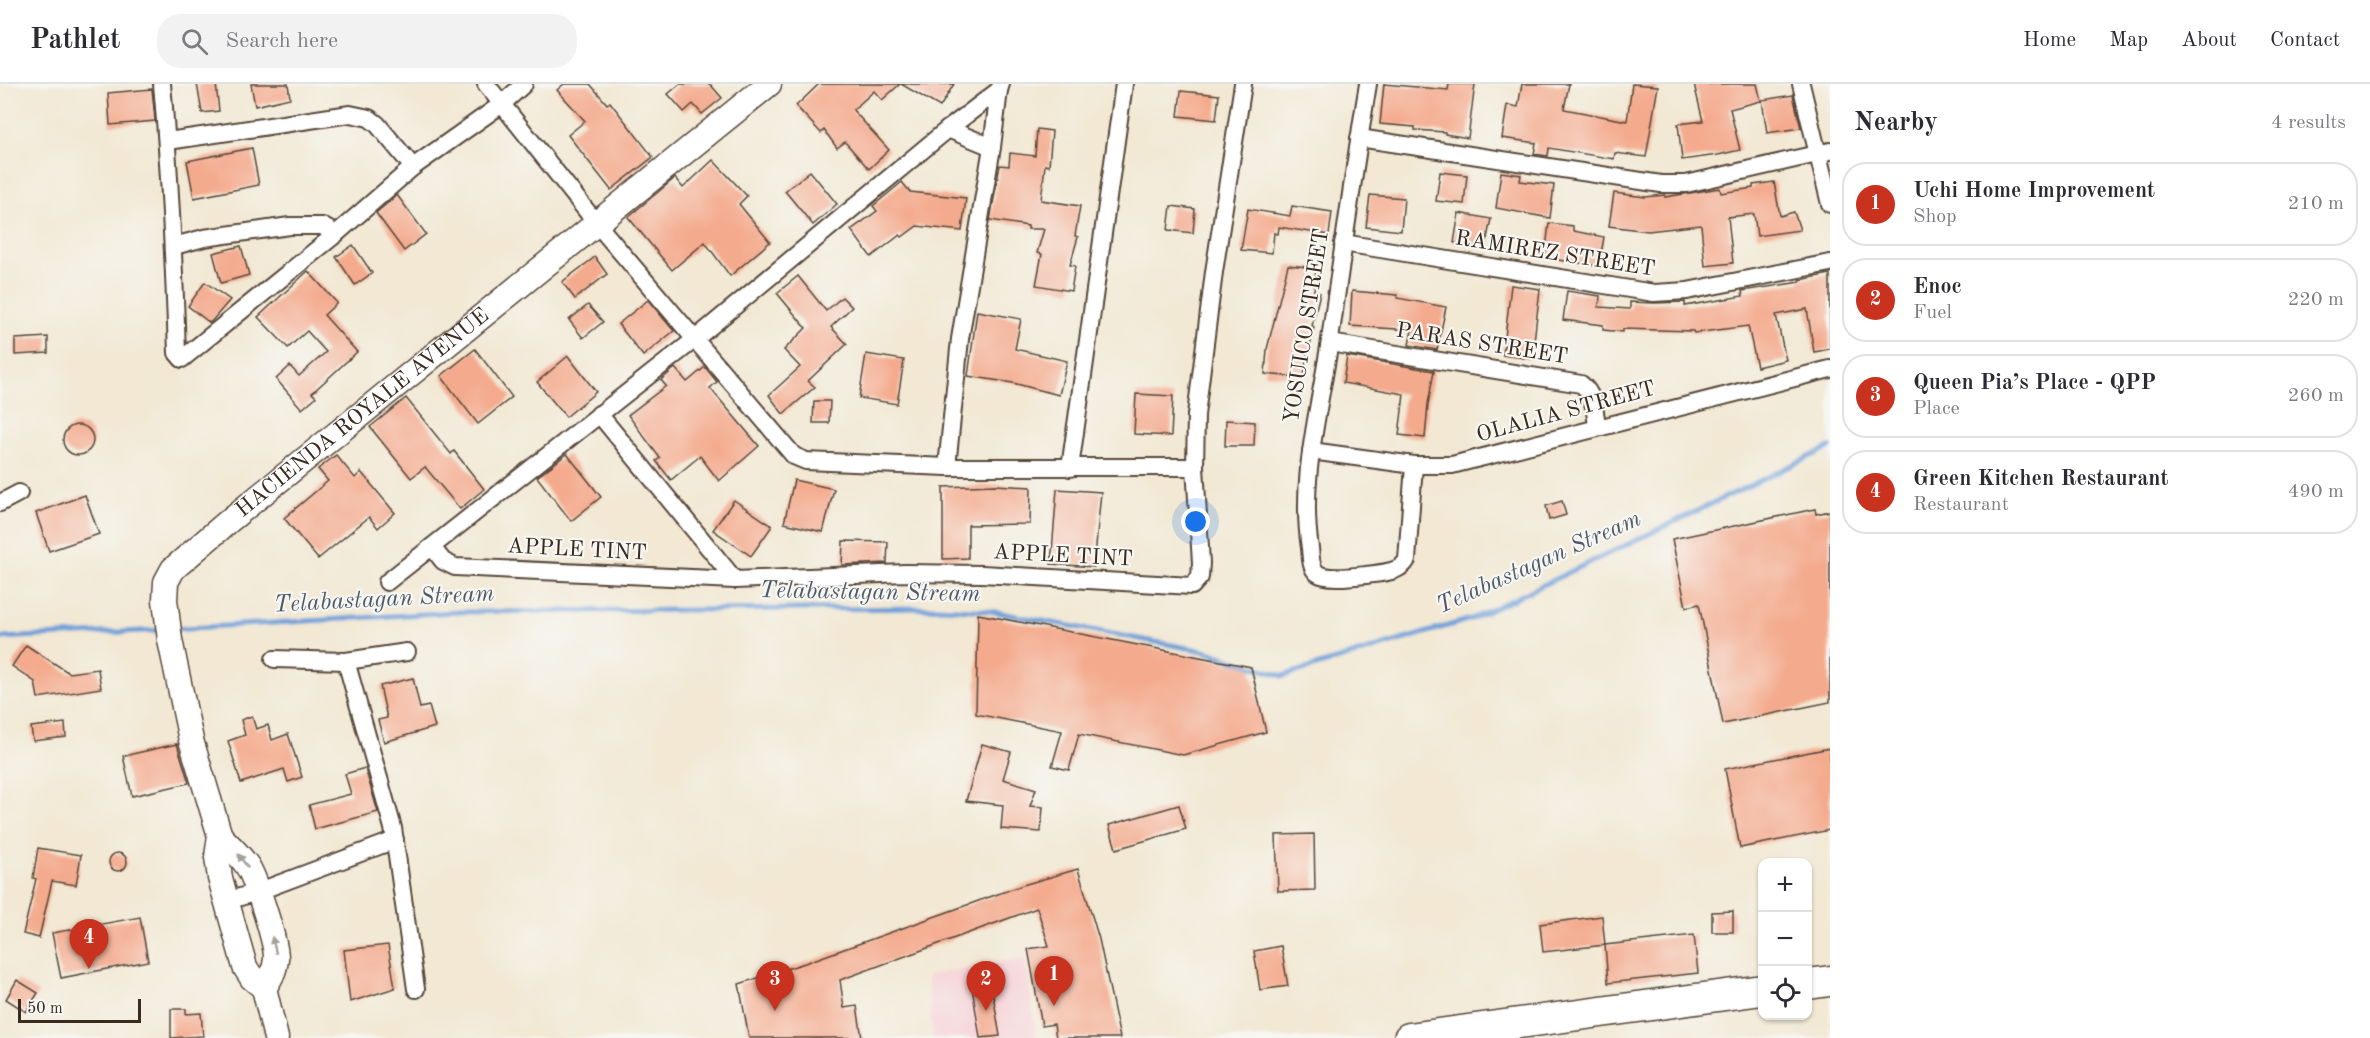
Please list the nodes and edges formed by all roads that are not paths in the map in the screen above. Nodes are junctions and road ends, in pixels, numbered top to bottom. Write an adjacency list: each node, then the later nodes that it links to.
1 (162, 84): 13 (street)
2 (486, 84): 10 (street)
3 (524, 84): 10 (street)
4 (769, 84): 18 (street, HACIENDA ROYALE AVENUE)
5 (1124, 84): 32 (street)
6 (1243, 84): 31 (street, APPLE TINT)
7 (1368, 84): 12 (street, YOSUICO STREET)
8 (1801, 84): 15 (street)
9 (1000, 87): 11 (street); 14 (street)
10 (502, 104): 16 (street); 18 (street)
11 (948, 129): 14 (street); 23 (street)
12 (1359, 138): 15 (street); 20 (street, YOSUICO STREET)
13 (168, 141): 16 (street); 21 (street)
14 (992, 147): 30 (street)
15 (1823, 152): 17 (street)
16 (413, 167): 19 (street)
17 (1830, 204)
18 (597, 224): 23 (street); 41 (street, HACIENDA ROYALE AVENUE)
19 (336, 234): 21 (street); 21 (street)
20 (1343, 243): 22 (street, RAMIREZ STREET); 24 (street, YOSUICO STREET)
21 (174, 246)
22 (1830, 263)
23 (694, 340): 26 (street); 30 (street)
24 (1329, 343): 27 (street, PARAS STREET); 28 (street, YOSUICO STREET)
25 (1830, 369): 27 (street, OLALIA STREET)
26 (599, 414): 35 (street); 36 (street)
27 (1597, 426): 29 (street, OLALIA STREET)
28 (1311, 451): 29 (street, OLALIA STREET); 29 (street, YOSUICO STREET)
29 (1414, 465)
30 (947, 467): 32 (street)
31 (1195, 467): 32 (street); 36 (street, APPLE TINT)
32 (1070, 468)
33 (20, 493): 34 (street)
34 (0, 503)
35 (432, 547): 36 (street, APPLE TINT); 37 (street)
36 (735, 580)
37 (387, 582)
38 (407, 652): 40 (street)
39 (274, 659): 40 (street)
40 (346, 661): 42 (street)
41 (220, 836): 43 (street, HACIENDA ROYALE AVENUE, one-way to 41); 44 (street, HACIENDA ROYALE AVENUE)
42 (395, 840): 43 (street); 48 (street)
43 (257, 892): 44 (street); 47 (street, HACIENDA ROYALE AVENUE, one-way to 43)
44 (226, 901): 47 (street, HACIENDA ROYALE AVENUE)
45 (1830, 981): 46 (highway)
46 (1812, 983)
47 (264, 988): 50 (street, HACIENDA ROYALE AVENUE)
48 (416, 989)
49 (1758, 991): 51 (highway)
50 (276, 1038)
51 (1409, 1038)

